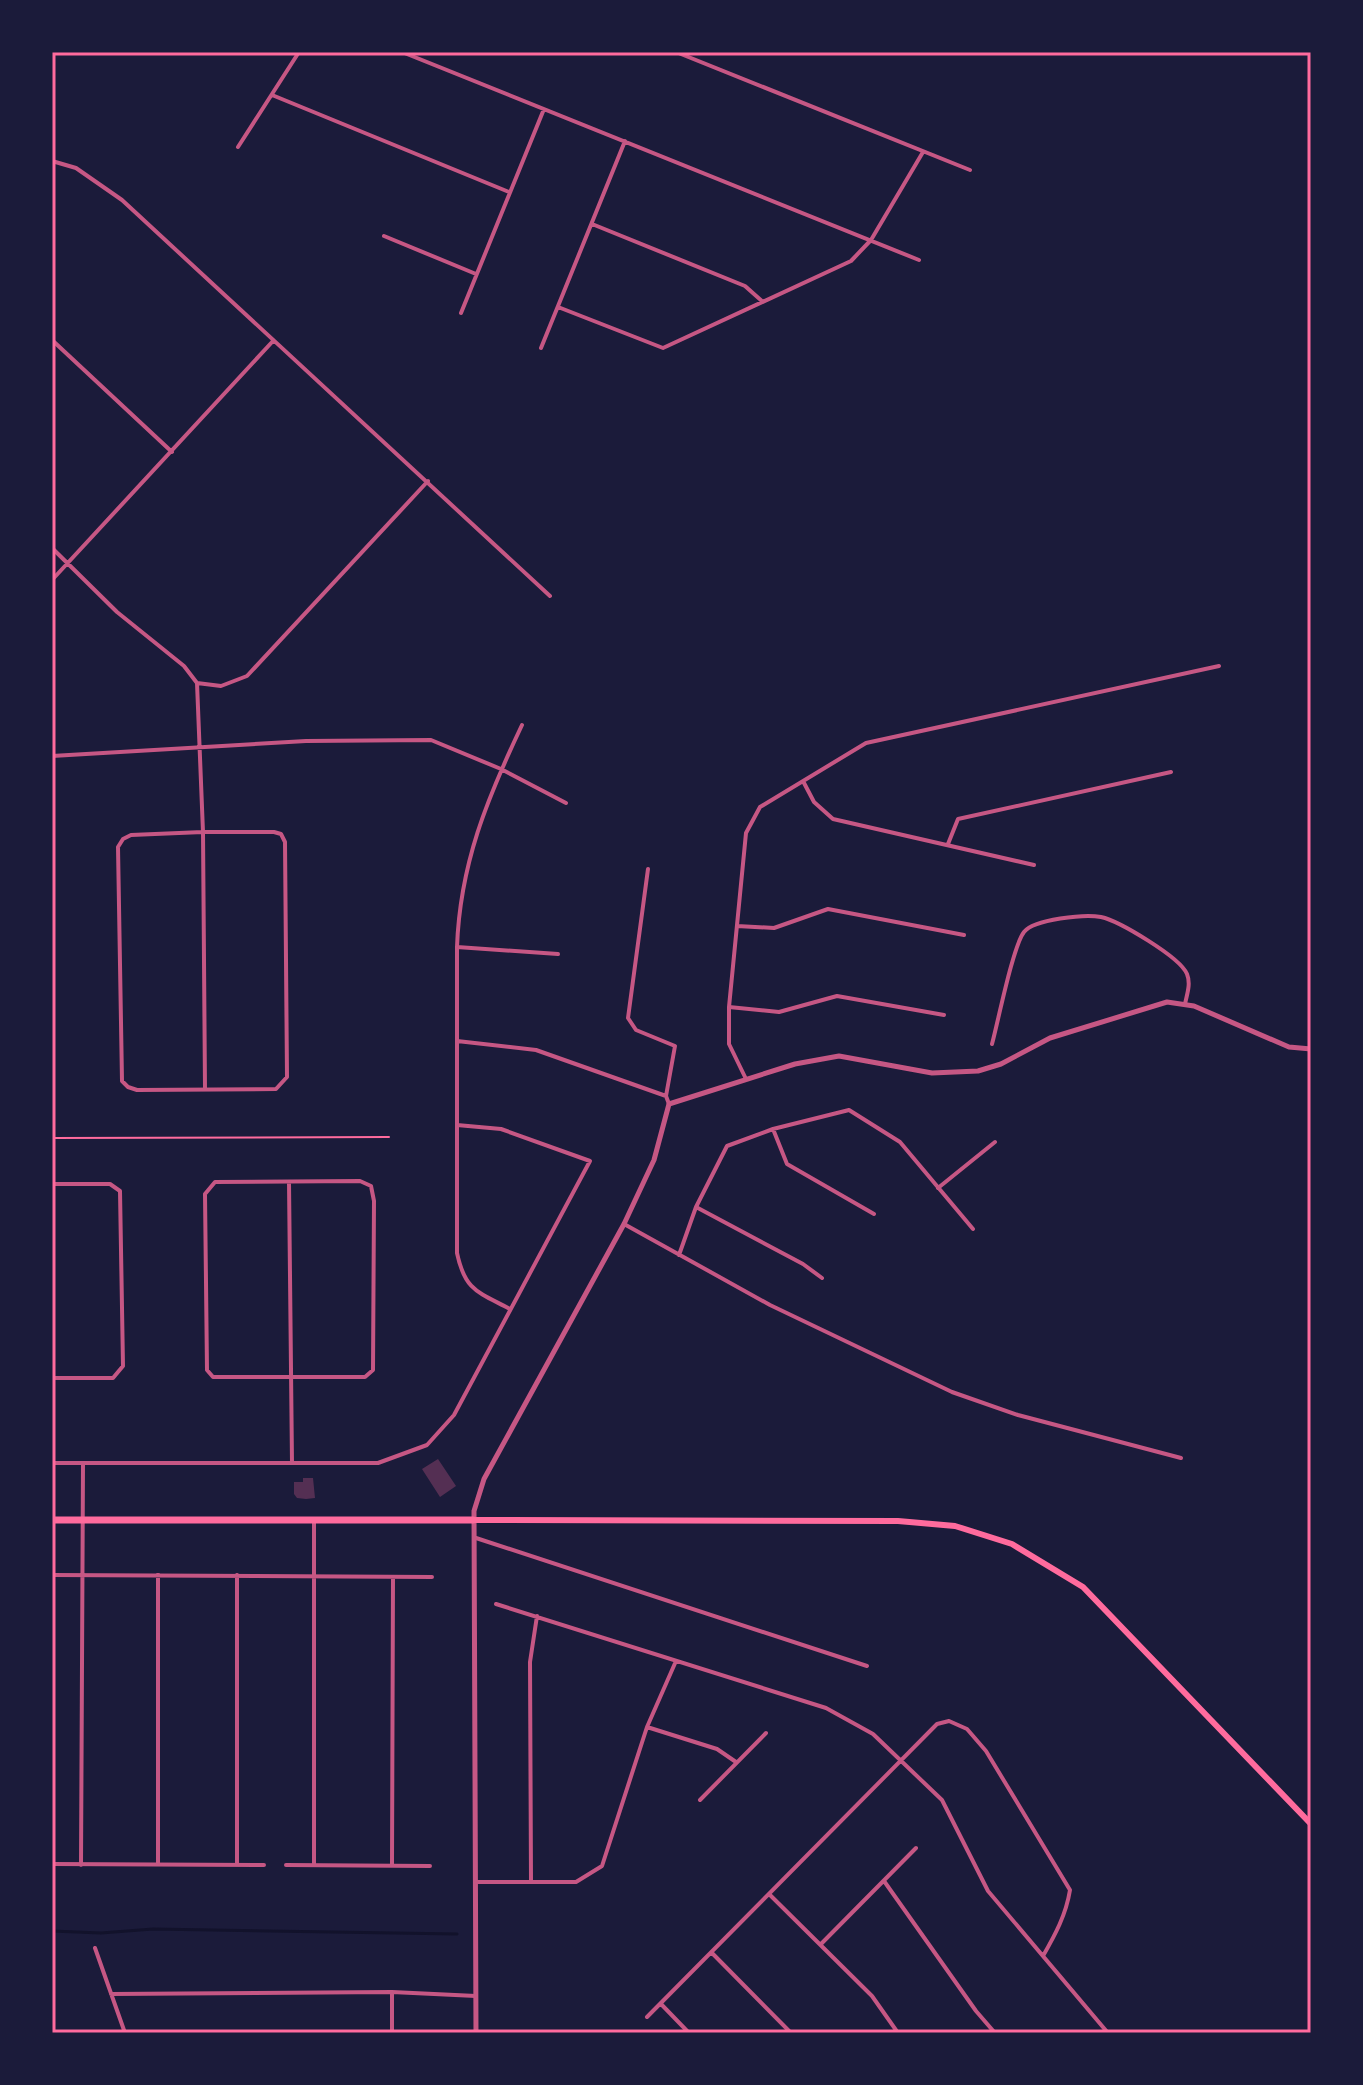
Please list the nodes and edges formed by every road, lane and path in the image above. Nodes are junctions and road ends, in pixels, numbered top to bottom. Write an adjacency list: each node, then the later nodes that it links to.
1 (299, 52): 4 (street)
2 (402, 52): 5 (street)
3 (676, 52): 8 (street)
4 (272, 95): 7 (street); 11 (street)
5 (544, 109): 6 (street); 11 (street)
6 (625, 141): 12 (street); 14 (street)
7 (238, 147)
8 (923, 152): 10 (street); 14 (street)
9 (52, 161): 21 (street)
10 (970, 170)
11 (509, 192): 16 (street)
12 (591, 224): 17 (street); 18 (street)
13 (384, 236): 16 (street)
14 (871, 240): 15 (street); 17 (street)
15 (919, 260)
16 (476, 274): 19 (street)
17 (763, 302): 18 (street)
18 (558, 307): 22 (street)
19 (461, 313)
20 (52, 340): 23 (street)
21 (273, 341): 23 (street); 24 (street)
22 (541, 348)
23 (172, 452): 26 (street)
24 (428, 481): 28 (street); 30 (street)
25 (52, 548): 26 (street)
26 (68, 564): 27 (street); 30 (street)
27 (52, 580)
28 (550, 596)
29 (1219, 666): 36 (street)
30 (197, 683): 32 (street)
31 (522, 725): 34 (street)
32 (198, 746): 33 (street); 34 (street); 38 (street)
33 (52, 756)
34 (501, 769): 37 (street); 44 (street)
35 (1171, 772): 39 (street)
36 (803, 781): 39 (street); 42 (street)
37 (566, 803)
38 (203, 832): 53 (street); 53 (street); 53 (street)
39 (947, 845): 40 (street)
40 (1034, 865)
41 (648, 869): 54 (street)
42 (737, 926): 43 (street); 47 (street)
43 (964, 935)
44 (457, 947): 45 (street); 49 (street)
45 (558, 954)
46 (1185, 1005): 50 (street); 51 (street); 52 (street)
47 (729, 1007): 48 (street); 52 (street)
48 (944, 1015)
49 (457, 1041): 54 (street); 56 (street)
50 (992, 1044)
51 (1311, 1049)
52 (746, 1080): 55 (street)
53 (205, 1088)
54 (666, 1096): 55 (street)
55 (669, 1104): 66 (street)
56 (457, 1125): 70 (street); 70 (street)
57 (773, 1129): 63 (street); 64 (street); 65 (street)
58 (389, 1137): 59 (path)
59 (52, 1138)
60 (995, 1142): 63 (street)
61 (289, 1182): 72 (street); 72 (street); 72 (street)
62 (52, 1184): 71 (street)
63 (938, 1188): 67 (street)
64 (696, 1207): 68 (street); 69 (street)
65 (874, 1214)
66 (624, 1224): 68 (street); 80 (street)
67 (973, 1229)
68 (679, 1255): 73 (street)
69 (822, 1278)
70 (510, 1309): 75 (street)
71 (52, 1378)
72 (291, 1379): 75 (street)
73 (1181, 1458)
74 (52, 1463): 76 (street)
75 (292, 1463): 76 (street)
76 (83, 1464): 78 (street)
77 (52, 1520): 78 (main road)
78 (84, 1520): 79 (main road); 83 (street)
79 (314, 1520): 80 (main road); 86 (street)
80 (473, 1520): 81 (street); 98 (main road)
81 (476, 1538): 92 (street); 111 (street)
82 (52, 1575): 83 (street)
83 (82, 1575): 84 (street); 101 (street)
84 (158, 1575): 85 (street); 102 (street)
85 (237, 1575): 86 (street); 103 (street)
86 (314, 1575): 87 (street); 106 (street)
87 (393, 1577): 88 (street); 107 (street)
88 (432, 1577)
89 (496, 1604): 90 (street)
90 (537, 1616): 91 (street); 109 (street)
91 (676, 1661): 93 (street); 95 (street)
92 (867, 1666)
93 (647, 1727): 96 (street); 109 (street)
94 (766, 1733): 96 (street)
95 (902, 1760): 112 (street); 116 (street); 116 (street)
96 (736, 1762): 97 (street)
97 (700, 1800)
98 (1311, 1824)
99 (916, 1848): 110 (street)
100 (52, 1864): 101 (street)
101 (81, 1865): 102 (street)
102 (158, 1865): 103 (street)
103 (237, 1865): 104 (street)
104 (264, 1865)
105 (286, 1865): 106 (street)
106 (314, 1865): 107 (street)
107 (392, 1865): 108 (street)
108 (430, 1866)
109 (531, 1881): 111 (street)
110 (884, 1881): 113 (street); 128 (street)
111 (476, 1882): 119 (street)
112 (769, 1894): 113 (street); 115 (street)
113 (821, 1944): 127 (street)
114 (95, 1948): 118 (street)
115 (712, 1953): 120 (street); 126 (street)
116 (1043, 1956): 129 (street)
117 (392, 1992): 118 (street); 119 (street); 123 (street)
118 (111, 1994): 122 (street)
119 (476, 1996): 124 (street)
120 (661, 2004): 121 (street); 125 (street)
121 (647, 2017)
122 (125, 2033)
123 (392, 2033)
124 (476, 2033)
125 (689, 2033)
126 (791, 2033)
127 (898, 2033)
128 (995, 2033)
129 (1108, 2033)

